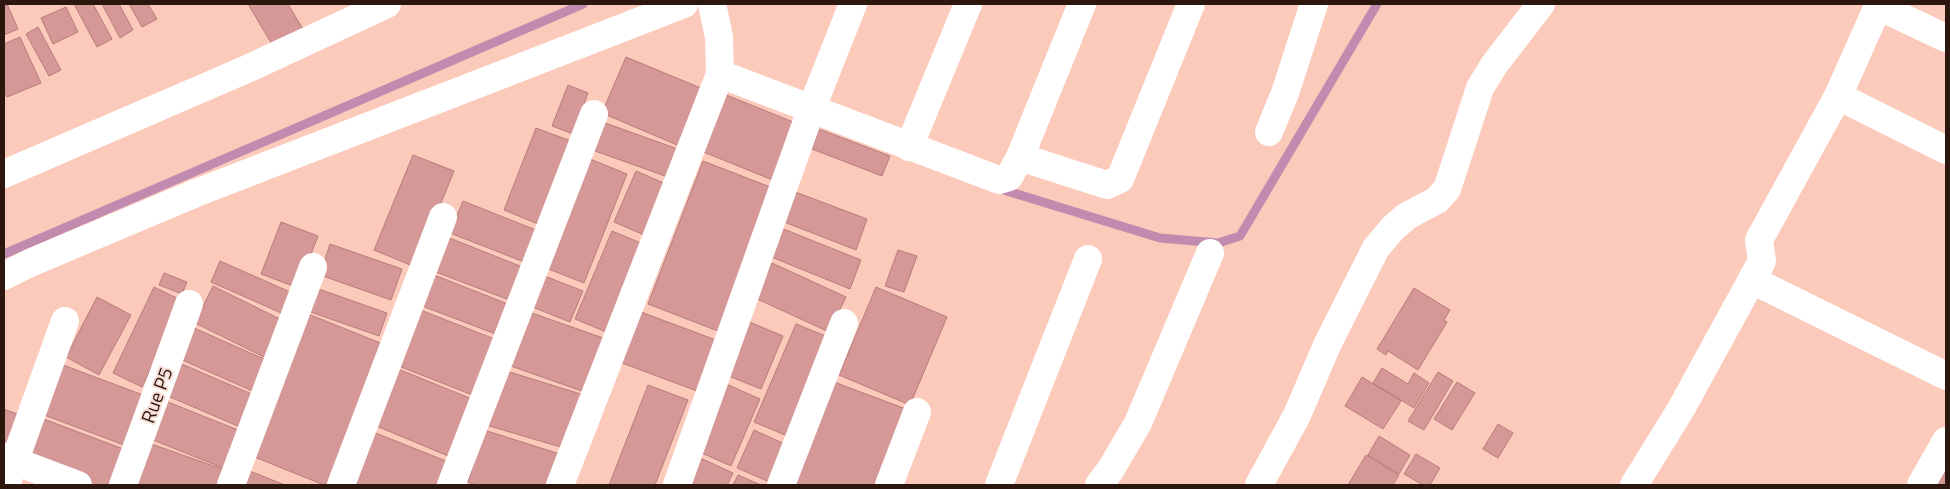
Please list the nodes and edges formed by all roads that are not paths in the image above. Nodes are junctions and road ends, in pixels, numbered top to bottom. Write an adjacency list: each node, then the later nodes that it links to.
1 (387, 4): 20 (street)
2 (684, 4): 25 (street)
3 (712, 4): 12 (street)
4 (854, 4): 14 (street)
5 (968, 4): 17 (street)
6 (1082, 4): 19 (street)
7 (1191, 4): 19 (street)
8 (1314, 4): 16 (street)
9 (1541, 4): 45 (street)
10 (1879, 5): 11 (street); 13 (street)
11 (1946, 38)
12 (720, 74): 14 (street); 39 (street)
13 (1838, 96): 18 (street); 26 (street)
14 (811, 110): 17 (street); 40 (street)
15 (594, 114): 38 (street)
16 (1269, 132)
17 (909, 147): 19 (street)
18 (1946, 150)
19 (1020, 158)
20 (4, 174)
21 (443, 217): 37 (street)
22 (1210, 253): 44 (street)
23 (1088, 259): 43 (street)
24 (313, 267): 36 (street)
25 (4, 276)
26 (1752, 280): 30 (street); 46 (street)
27 (189, 304): 35 (street, Rue P5)
28 (65, 321): 33 (street)
29 (844, 323): 41 (street)
30 (1946, 376)
31 (917, 412): 42 (street)
32 (1946, 441): 47 (street)
33 (8, 468): 34 (street)
34 (78, 485)
35 (123, 485)
36 (231, 485)
37 (341, 485)
38 (451, 485)
39 (560, 485)
40 (676, 485)
41 (781, 485)
42 (889, 485)
43 (999, 485)
44 (1099, 485)
45 (1260, 485)
46 (1634, 485)
47 (1921, 485)

